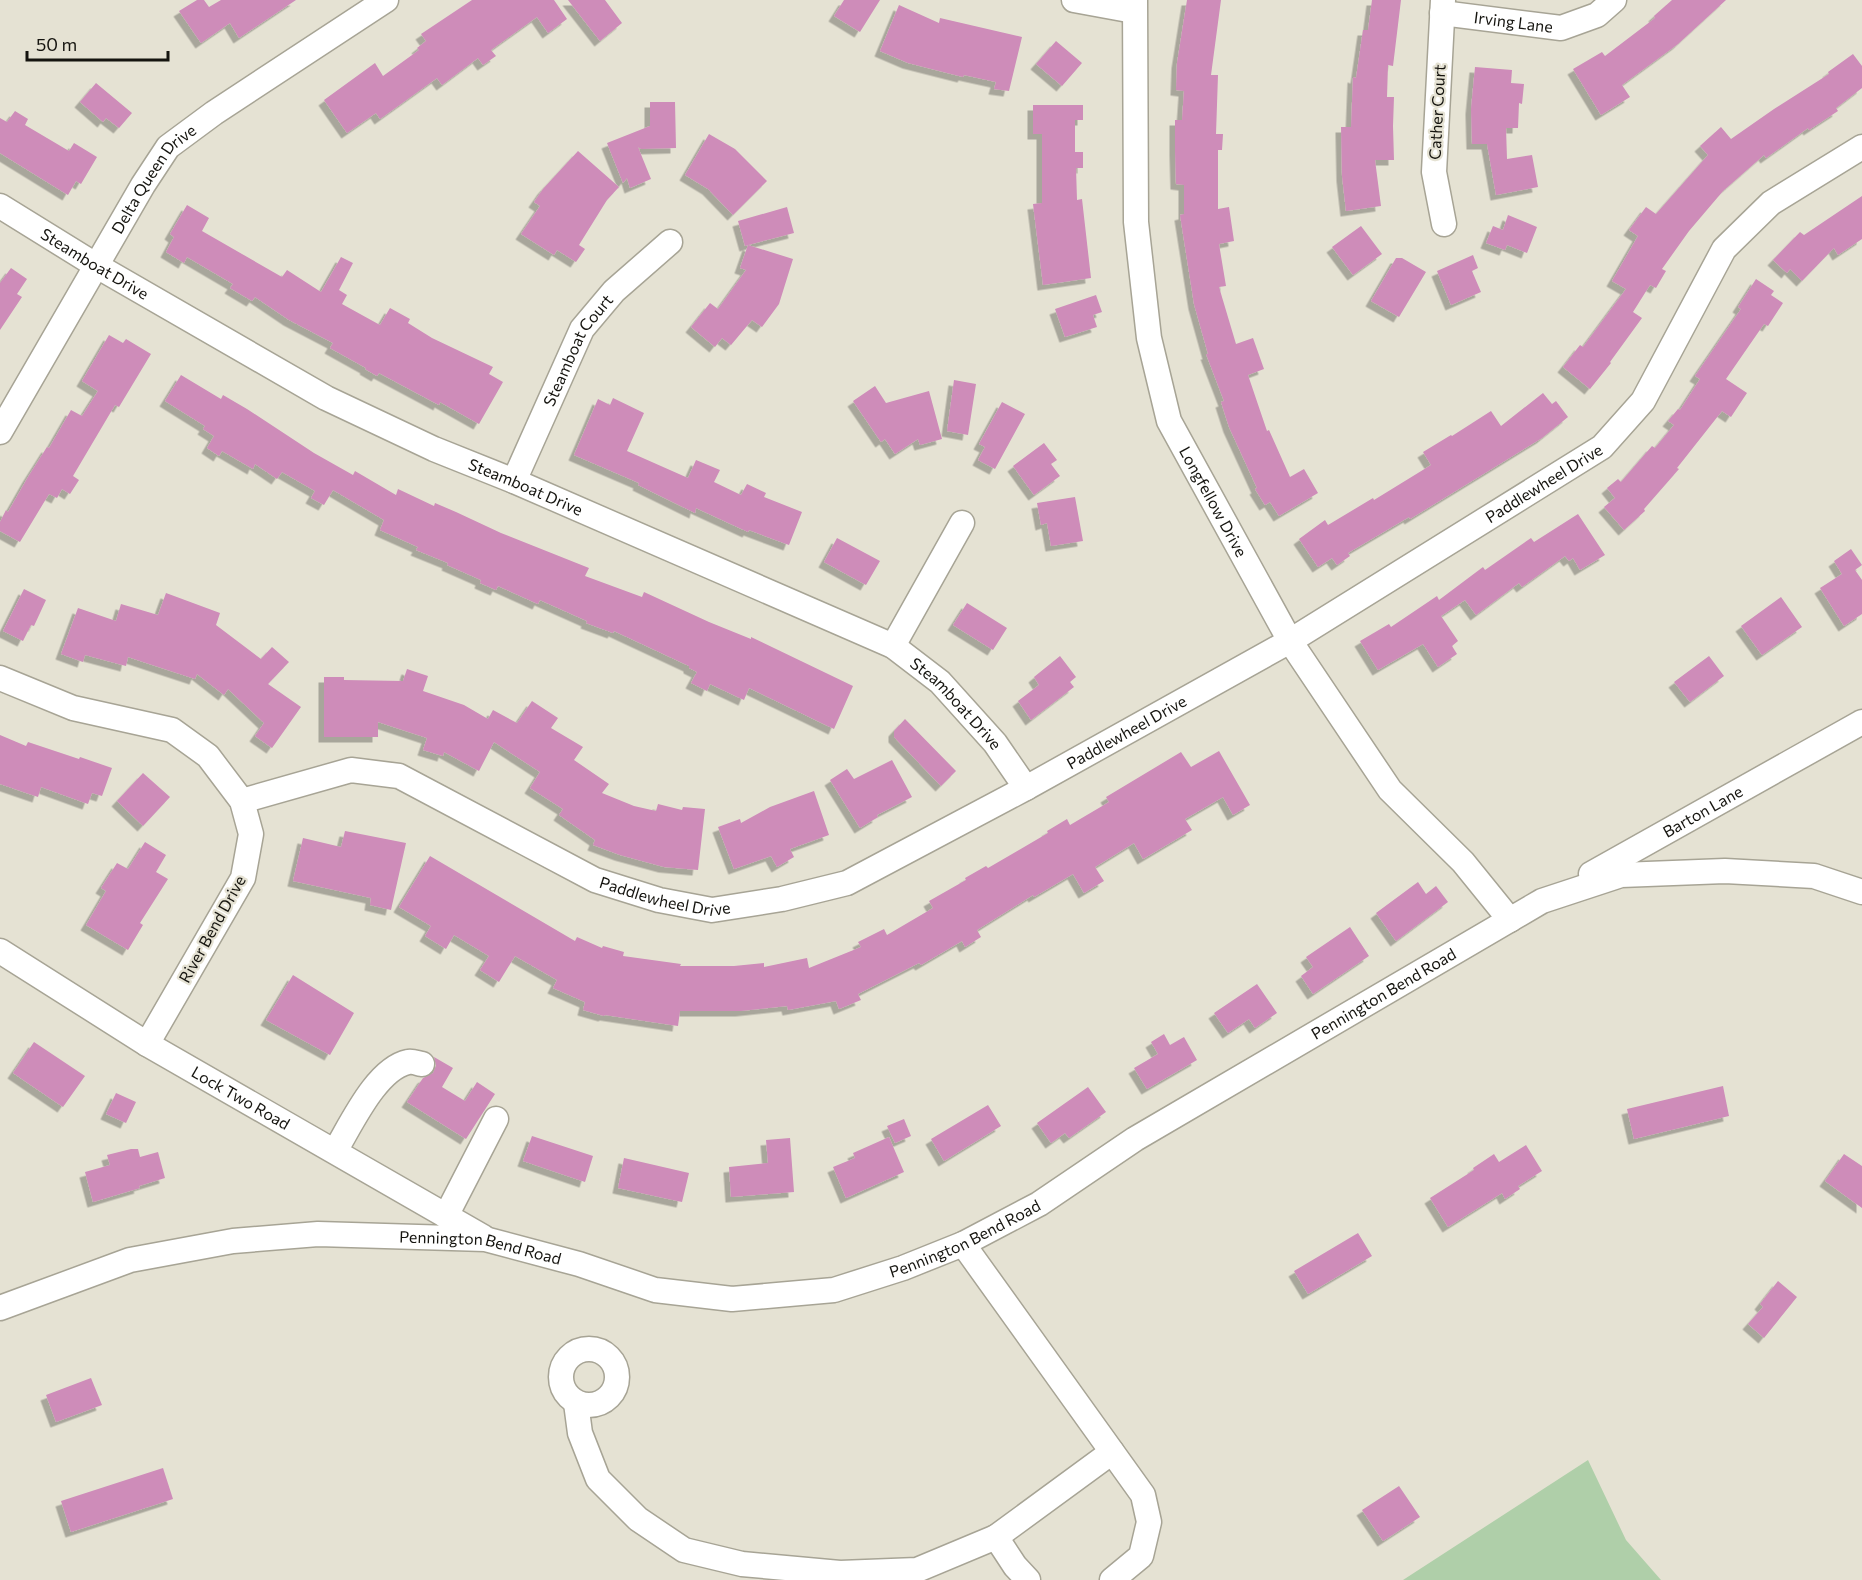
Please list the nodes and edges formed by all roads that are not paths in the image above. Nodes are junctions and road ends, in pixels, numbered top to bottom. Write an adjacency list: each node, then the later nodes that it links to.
1 (386, 0): 10 (street, Delta Queen Drive)
2 (1074, 0): 4 (street)
3 (1614, 0): 5 (street, Irving Lane)
4 (1135, 6): 14 (street, Longfellow Drive)
5 (1442, 7): 8 (street, Cather Court)
6 (1862, 147): 14 (street, Paddlewheel Drive)
7 (0, 206): 10 (street, Steamboat Drive)
8 (1444, 224)
9 (670, 242): 12 (street, Steamboat Court)
10 (97, 266): 11 (street, Delta Queen Drive); 12 (street, Steamboat Drive)
11 (0, 432)
12 (513, 481): 15 (street, Steamboat Drive)
13 (962, 523): 15 (street)
14 (1290, 641): 18 (street, Paddlewheel Drive); 22 (street, Longfellow Drive)
15 (892, 646): 18 (street, Steamboat Drive)
16 (0, 678): 19 (street, River Bend Drive)
17 (1862, 722): 21 (street, Barton Lane)
18 (1026, 788): 19 (street, Paddlewheel Drive)
19 (242, 801): 24 (street, River Bend Drive)
20 (1862, 892): 21 (street, Pennington Bend Road)
21 (1542, 901): 22 (street, Pennington Bend Road)
22 (1510, 920): 30 (street, Pennington Bend Road)
23 (0, 951): 24 (street, Lock Two Road)
24 (147, 1044): 27 (street, Lock Two Road)
25 (422, 1064): 27 (street)
26 (496, 1119): 28 (street)
27 (335, 1151): 28 (street, Lock Two Road)
28 (446, 1216): 29 (street, Lock Two Road)
29 (485, 1239): 30 (street, Pennington Bend Road); 31 (street, Pennington Bend Road)
30 (963, 1244): 33 (street)
31 (0, 1308)
32 (576, 1403): 34 (street)
33 (1112, 1452): 34 (street); 36 (street)
34 (996, 1537): 35 (street)
35 (1028, 1580)
36 (1112, 1580)

